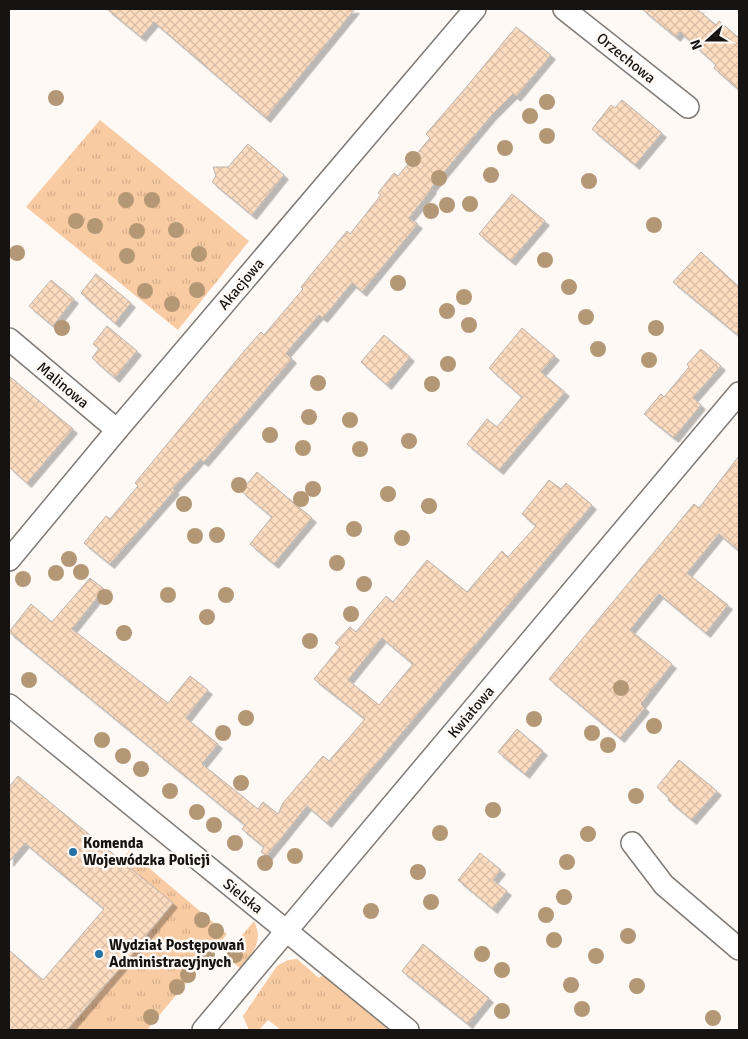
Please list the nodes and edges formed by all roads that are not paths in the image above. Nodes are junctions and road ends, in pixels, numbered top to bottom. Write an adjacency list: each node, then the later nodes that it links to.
1 (475, 9): 6 (street, Akacjowa)
2 (564, 9): 3 (street, Orzechowa)
3 (688, 107)
4 (9, 339): 6 (street, Malinowa)
5 (739, 393): 10 (street, Kwiatowa)
6 (117, 430): 7 (street, Akacjowa)
7 (9, 560)
8 (9, 705): 10 (street, Sielska)
9 (632, 843): 11 (street)
10 (286, 931): 12 (street, Kwiatowa); 13 (street, Sielska)
11 (739, 949)
12 (203, 1030)
13 (408, 1030)

